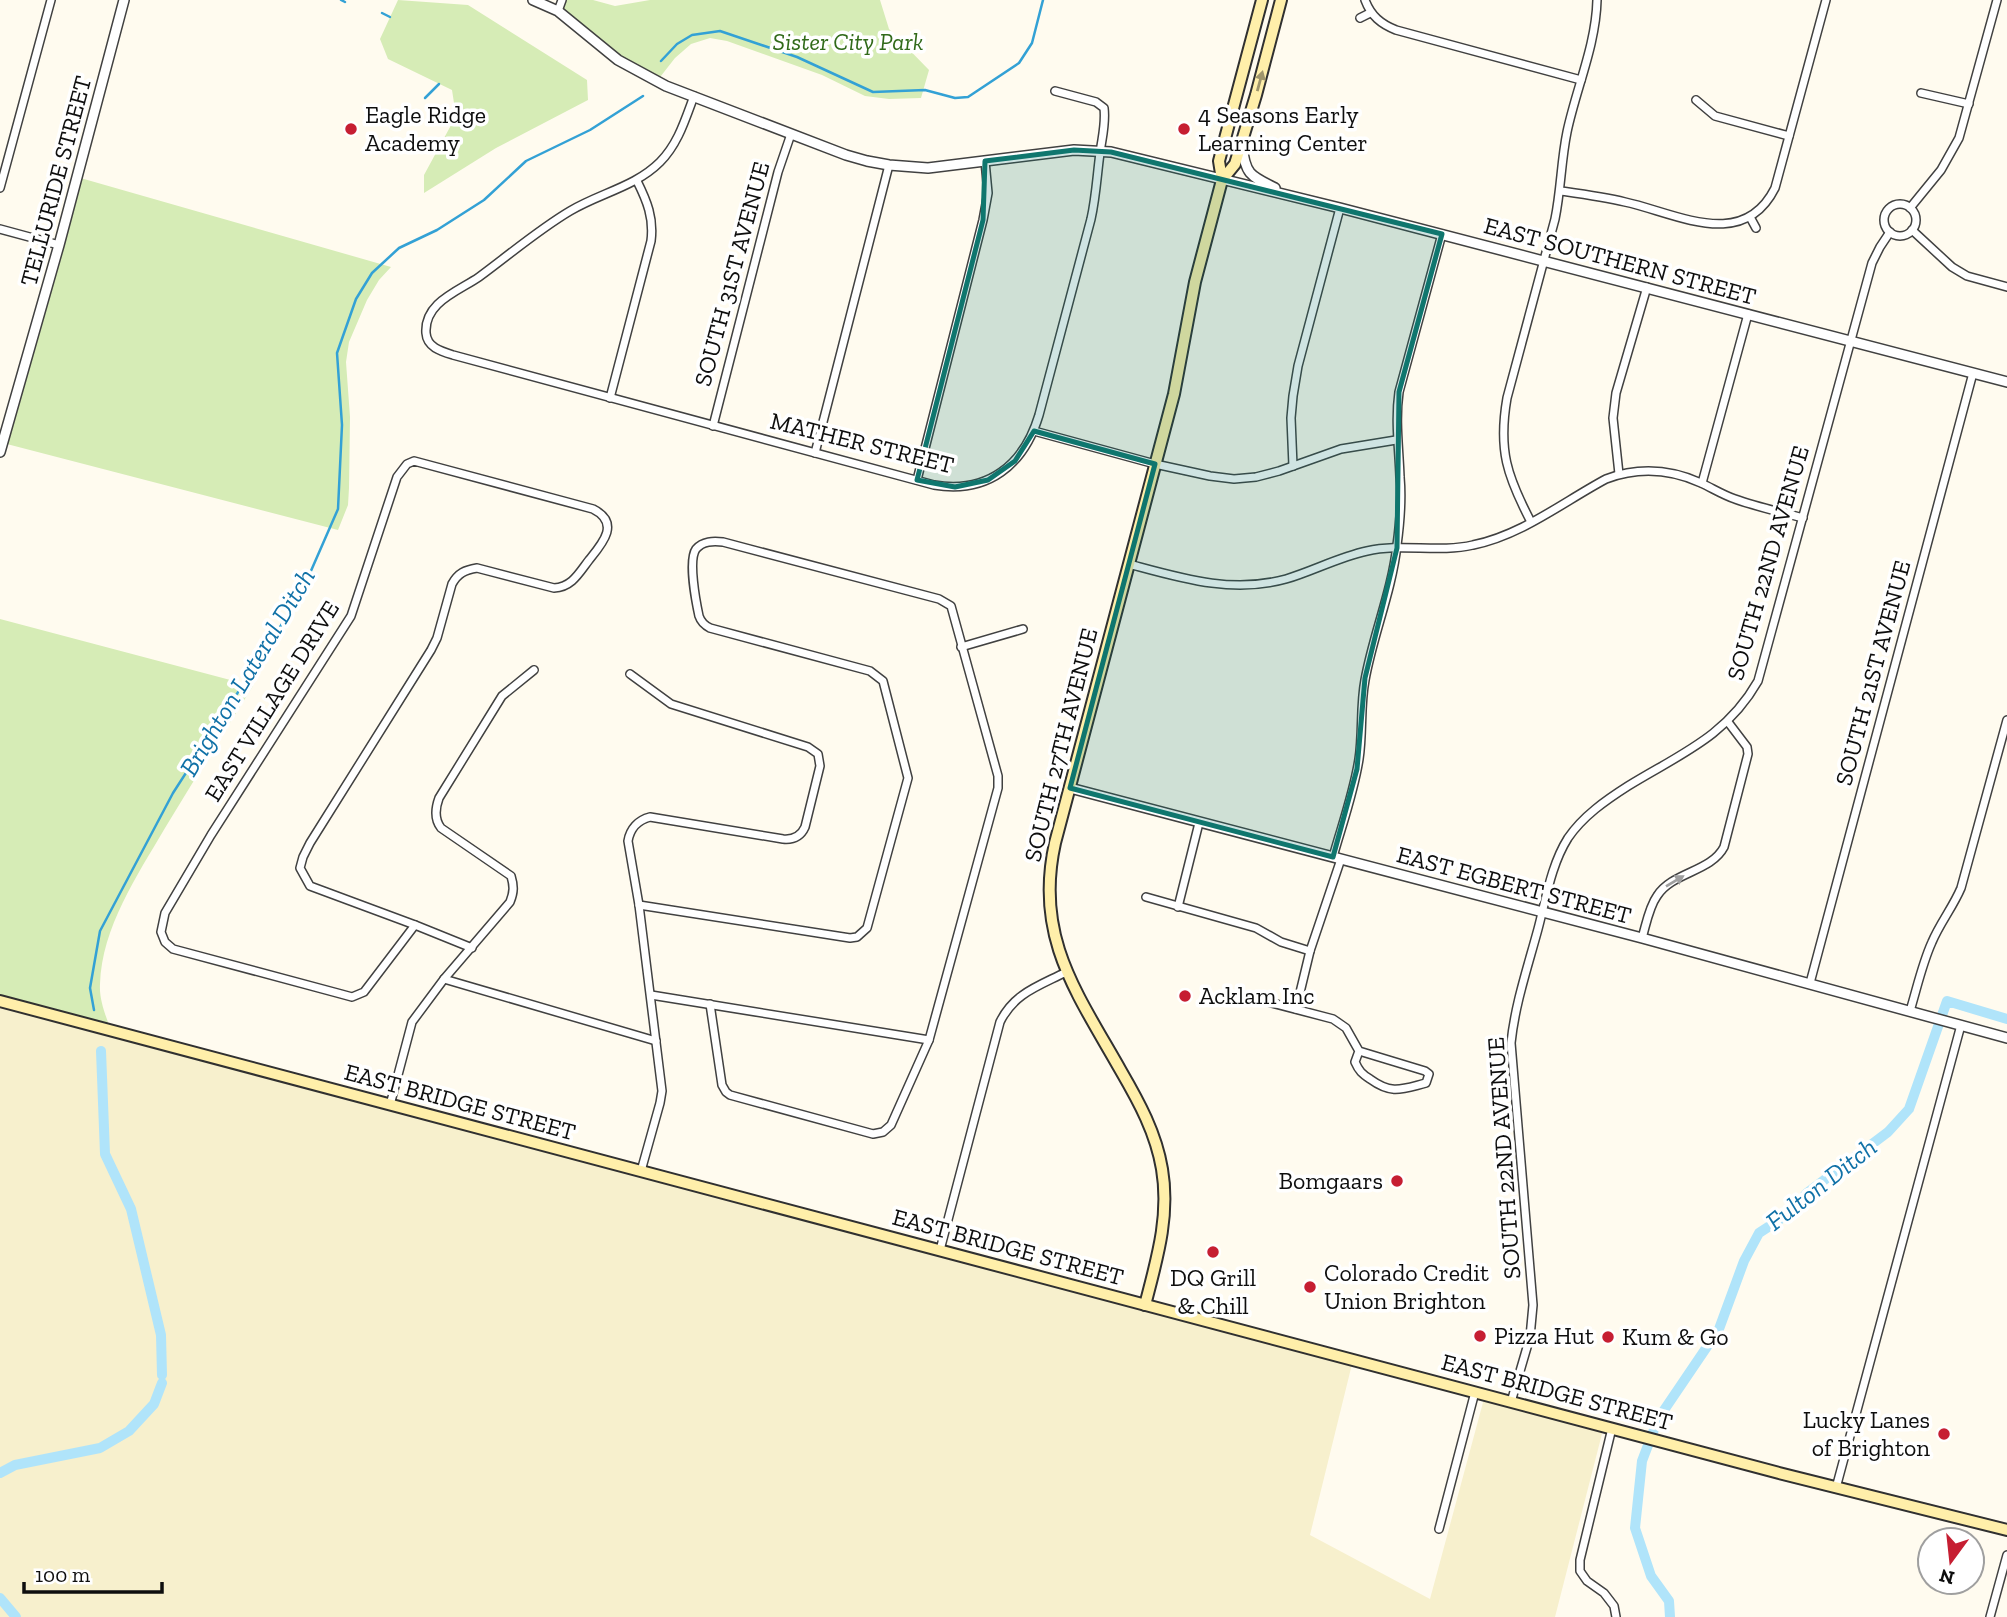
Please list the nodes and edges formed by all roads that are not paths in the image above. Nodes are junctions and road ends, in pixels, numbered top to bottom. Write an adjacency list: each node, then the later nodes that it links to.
1 (51, 0): 28 (street)
2 (124, 0): 39 (street, TELLURIDE STREET)
3 (533, 0): 11 (street, EAST SOUTHERN STREET)
4 (562, 0): 11 (street)
5 (1262, 0): 26 (main road, SOUTH 27TH AVENUE)
6 (1281, 0): 22 (main road, SOUTH 27TH AVENUE, one-way to 6)
7 (1365, 0): 12 (street)
8 (1597, 0): 14 (street)
9 (1826, 0): 21 (street)
10 (1997, 0): 19 (street)
11 (558, 11): 17 (street, EAST SOUTHERN STREET)
12 (1370, 13): 13 (street); 14 (street)
13 (1360, 18)
14 (1581, 80): 29 (street)
15 (1055, 91): 23 (street, MATHER STREET)
16 (1921, 93): 19 (street)
17 (694, 96): 20 (street, EAST SOUTHERN STREET); 27 (street)
18 (1696, 100): 21 (street)
19 (1969, 104): 32 (street)
20 (791, 134): 25 (street, EAST SOUTHERN STREET); 48 (street, SOUTH 31ST AVENUE)
21 (1789, 136): 33 (street)
22 (1242, 140): 26 (main road, SOUTH 27TH AVENUE); 30 (street)
23 (1100, 150): 24 (street, EAST SOUTHERN STREET); 26 (street, EAST SOUTHERN STREET); 49 (street, MATHER STREET)
24 (985, 161): 25 (street, EAST SOUTHERN STREET); 56 (street)
25 (889, 165): 52 (street)
26 (1222, 180): 30 (street, EAST SOUTHERN STREET); 53 (main road, SOUTH 27TH AVENUE)
27 (638, 181): 47 (street); 47 (street, MATHER STREET)
28 (0, 188)
29 (1560, 191): 33 (street); 40 (street)
30 (1289, 195): 31 (street, EAST SOUTHERN STREET)
31 (1340, 208): 38 (street, EAST SOUTHERN STREET); 54 (street)
32 (1910, 208): 36 (street); 37 (street)
33 (1750, 217): 34 (street)
34 (1756, 228)
35 (0, 229): 39 (street)
36 (1912, 230): 37 (street); 42 (street)
37 (1890, 232): 44 (street, SOUTH 22ND AVENUE)
38 (1442, 234): 40 (street, EAST SOUTHERN STREET); 50 (street)
39 (59, 245): 51 (street, TELLURIDE STREET)
40 (1544, 261): 41 (street, EAST SOUTHERN STREET); 59 (street)
41 (1647, 287): 43 (street, EAST SOUTHERN STREET); 55 (street)
42 (2007, 287)
43 (1748, 314): 44 (street, EAST SOUTHERN STREET); 57 (street)
44 (1850, 341): 45 (street, EAST SOUTHERN STREET); 58 (street, SOUTH 22ND AVENUE)
45 (1973, 373): 46 (street, EAST SOUTHERN STREET); 81 (street, SOUTH 21ST AVENUE)
46 (2007, 382)
47 (611, 398): 48 (street, MATHER STREET)
48 (713, 426): 52 (street, MATHER STREET)
49 (1034, 431): 53 (street); 56 (street, MATHER STREET)
50 (1396, 440): 54 (street); 60 (street)
51 (0, 452)
52 (815, 453): 56 (street, MATHER STREET)
53 (1155, 464): 54 (street); 61 (main road, SOUTH 27TH AVENUE)
54 (1293, 466)
55 (1619, 474): 57 (street); 59 (street)
56 (917, 480)
57 (1702, 483): 58 (street)
58 (1803, 518): 67 (street, SOUTH 22ND AVENUE)
59 (1531, 522): 60 (street)
60 (1397, 548): 61 (street); 70 (street)
61 (1129, 564): 68 (main road, SOUTH 27TH AVENUE)
62 (1023, 629): 63 (street)
63 (961, 647): 72 (street); 90 (street)
64 (534, 670): 77 (street)
65 (630, 674): 72 (street)
66 (2007, 720): 87 (street)
67 (1728, 722): 74 (street, SOUTH 22ND AVENUE); 76 (street, one-way to 67)
68 (1070, 788): 69 (street, EAST EGBERT STREET); 79 (main road, SOUTH 27TH AVENUE)
69 (1199, 822): 70 (street, EAST EGBERT STREET); 73 (street)
70 (1337, 858): 74 (street, EAST EGBERT STREET); 78 (street)
71 (1146, 897): 73 (street)
72 (639, 905): 82 (street)
73 (1178, 906): 78 (street)
74 (1542, 913): 76 (street, EAST EGBERT STREET); 98 (street, SOUTH 22ND AVENUE)
75 (415, 925): 75 (street, EAST VILLAGE DRIVE); 77 (street, EAST VILLAGE DRIVE)
76 (1642, 938): 81 (street, EAST EGBERT STREET)
77 (472, 948): 80 (street)
78 (1310, 951): 86 (street)
79 (1066, 972): 95 (street); 96 (main road, SOUTH 27TH AVENUE)
80 (444, 979): 91 (street); 93 (street)
81 (1810, 983): 87 (street, EAST EGBERT STREET)
82 (651, 995): 85 (street); 91 (street)
83 (1249, 997): 86 (street)
84 (0, 1001): 93 (main road, EAST BRIDGE STREET)
85 (710, 1004): 90 (street); 90 (street)
86 (1296, 1009): 92 (street)
87 (1910, 1011): 88 (street, EAST EGBERT STREET)
88 (1961, 1025): 89 (street, EAST EGBERT STREET); 100 (street)
89 (2007, 1038)
90 (929, 1040)
91 (656, 1041): 94 (street)
92 (1359, 1051): 92 (street)
93 (390, 1105): 94 (main road, EAST BRIDGE STREET)
94 (641, 1171): 95 (main road, EAST BRIDGE STREET)
95 (940, 1250): 96 (main road, EAST BRIDGE STREET)
96 (1145, 1305): 97 (main road, EAST BRIDGE STREET)
97 (1475, 1392): 98 (main road, EAST BRIDGE STREET); 101 (street)
98 (1511, 1402): 99 (main road, EAST BRIDGE STREET)
99 (1612, 1428): 100 (main road, EAST BRIDGE STREET); 104 (street)
100 (1836, 1488): 102 (main road, EAST BRIDGE STREET)
101 (1439, 1529)
102 (2007, 1530)
103 (2007, 1555): 105 (street)
104 (1616, 1617)
105 (1990, 1617)

